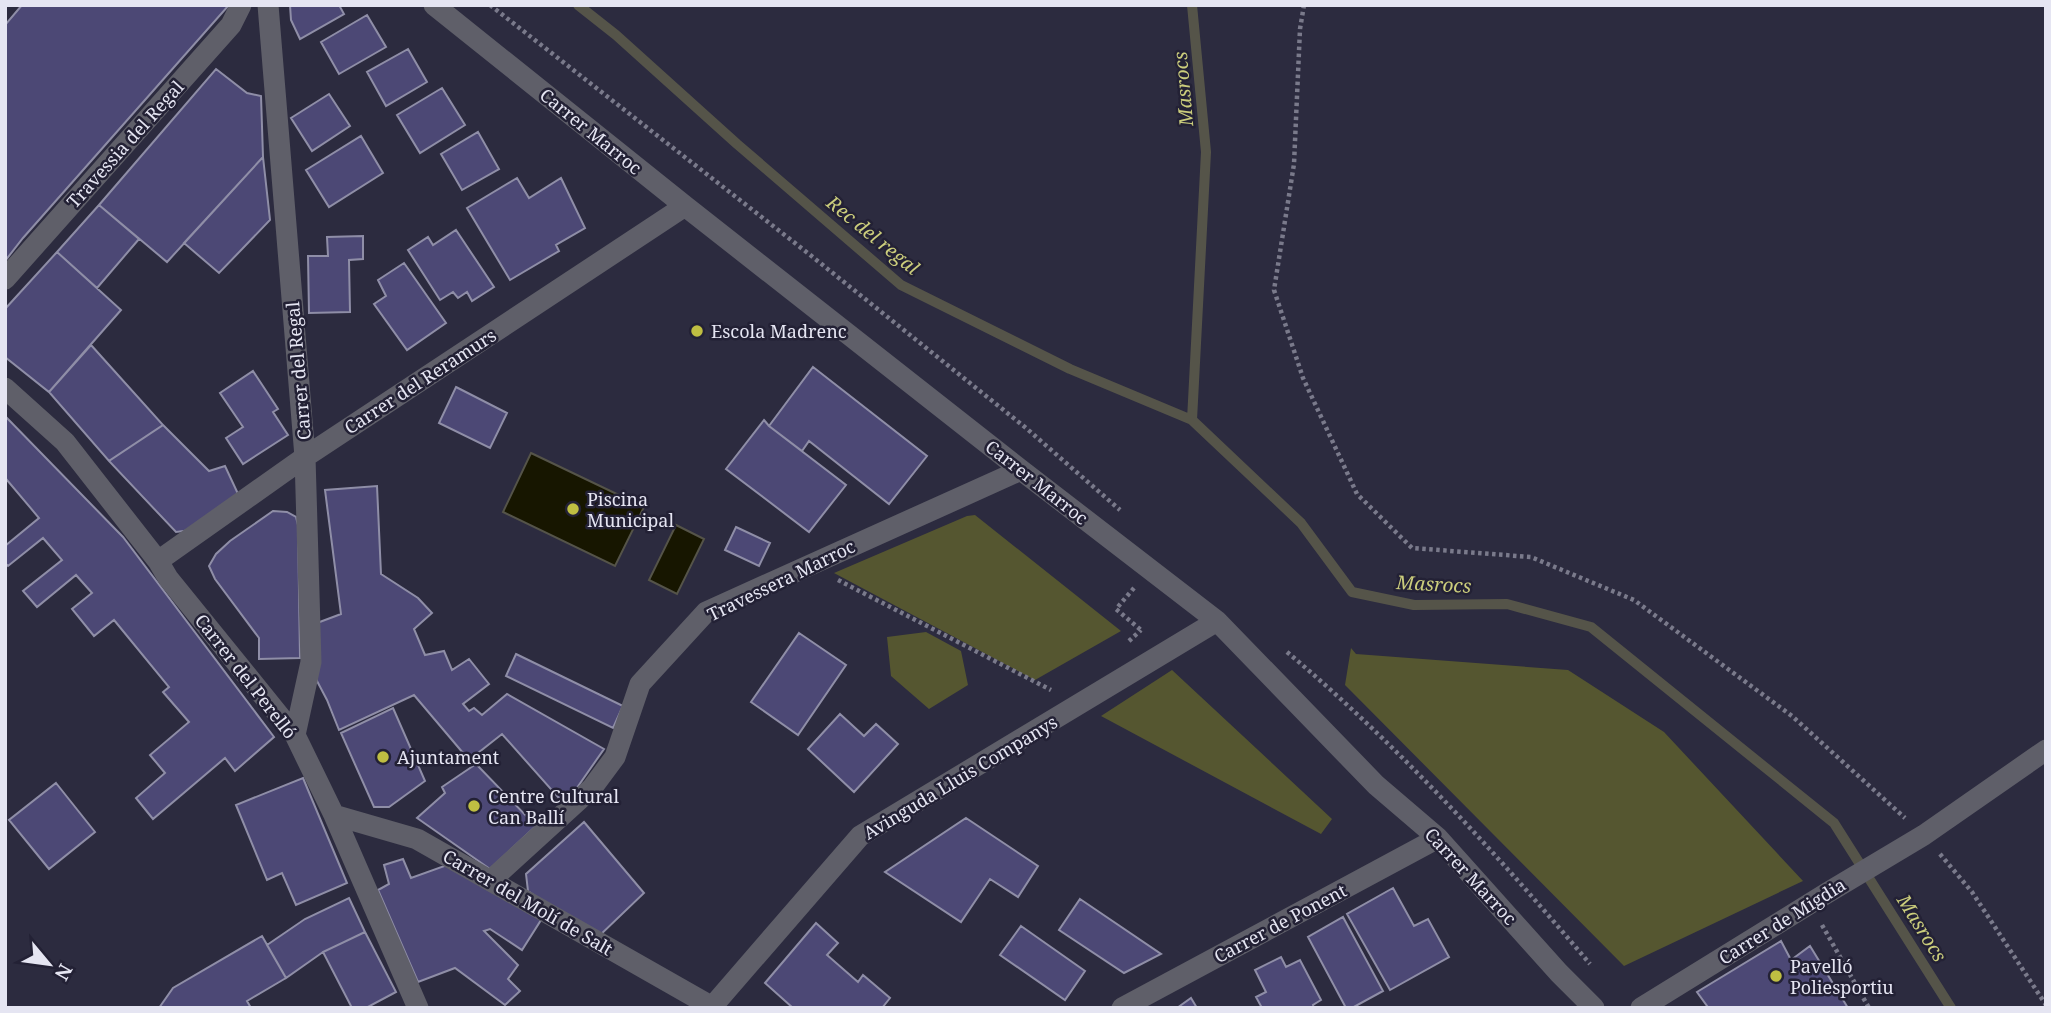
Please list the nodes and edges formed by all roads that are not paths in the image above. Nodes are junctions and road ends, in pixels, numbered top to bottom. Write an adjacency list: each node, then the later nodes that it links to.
1 (241, 5): 5 (street, Travessia del Regal)
2 (268, 5): 7 (street, Carrer del Regal)
3 (434, 5): 4 (street, Carrer Marroc)
4 (685, 206): 7 (street, Carrer del Reramurs); 8 (street, Carrer Marroc)
5 (5, 279)
6 (5, 388): 9 (street, Carrer del Perelló)
7 (305, 457): 9 (street, Carrer del Reramurs); 11 (street, Carrer del Regal)
8 (1021, 470): 10 (street, Carrer Marroc); 15 (street, Travessera Marroc)
9 (158, 561): 11 (street, Carrer del Perelló)
10 (1217, 621): 14 (street, Carrer Marroc); 17 (street, Avinguda Lluis Companys)
11 (295, 735): 13 (street, Carrer del Perelló)
12 (2046, 750): 20 (street, Carrer de Migdia)
13 (334, 815): 15 (street, Carrer del Molí de Salt); 16 (street, Carrer del Perelló)
14 (1438, 838): 18 (street, Carrer de Ponent); 19 (street, Carrer Marroc)
15 (491, 880): 17 (street, Carrer del Molí de Salt)
16 (418, 1008)
17 (712, 1008)
18 (1122, 1008)
19 (1594, 1008)
20 (1641, 1008)

